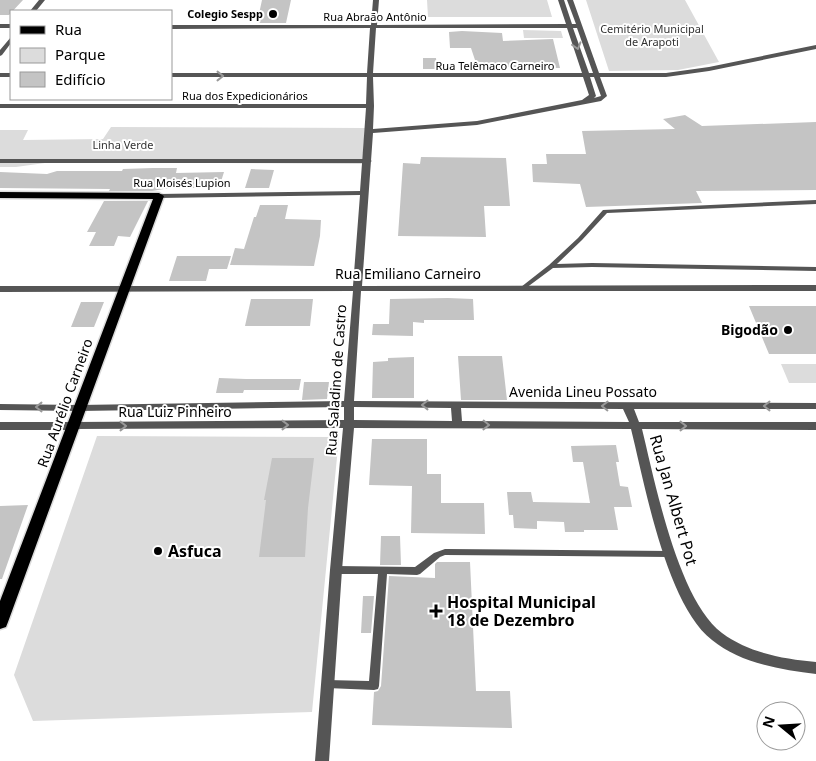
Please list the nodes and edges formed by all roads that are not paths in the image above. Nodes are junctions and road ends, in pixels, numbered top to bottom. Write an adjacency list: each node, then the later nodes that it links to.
1 (42, 0): 5 (street)
2 (376, 0): 9 (street, Rua Saladino de Castro)
3 (561, 0): 6 (street)
4 (570, 0): 7 (street)
5 (34, 10)
6 (570, 26): 7 (street, Rua Abraão Antônio); 9 (street, Rua Abraão Antônio); 15 (street, one-way to 15)
7 (580, 26): 16 (street)
8 (172, 27): 9 (street, Rua Abraão Antônio)
9 (374, 27): 14 (street, Rua Saladino de Castro)
10 (10, 40): 12 (street)
11 (816, 46): 16 (street, Rua Telêmaco Carneiro)
12 (0, 54)
13 (172, 75): 14 (street, Rua Telêmaco Carneiro, one-way to 14)
14 (370, 76): 15 (street, Rua Telêmaco Carneiro); 19 (street, Rua Saladino de Castro)
15 (586, 76): 16 (street, Rua Telêmaco Carneiro); 17 (street)
16 (598, 76): 17 (street)
17 (584, 102): 20 (street)
18 (0, 106): 19 (street, Rua dos Expedicionários)
19 (371, 106): 20 (street, Rua Saladino de Castro)
20 (370, 131): 22 (street, Rua Saladino de Castro)
21 (0, 160): 22 (street)
22 (368, 161): 23 (street, Rua Saladino de Castro)
23 (364, 193): 25 (street, Rua Moisés Lupion); 30 (street, Rua Saladino de Castro)
24 (0, 195): 25 (main road, Rua Moisés Lupion)
25 (159, 196): 33 (main road, Rua Aurélio Carneiro)
26 (816, 202): 27 (lane)
27 (551, 266): 28 (lane); 29 (lane)
28 (816, 269)
29 (524, 287): 30 (street, Rua Emiliano Carneiro); 31 (street, Rua Emiliano Carneiro)
30 (358, 288): 33 (street, Rua Emiliano Carneiro); 34 (street, Rua Saladino de Castro)
31 (816, 288)
32 (0, 290): 33 (street, Rua Emiliano Carneiro)
33 (124, 290): 39 (main road, Rua Aurélio Carneiro)
34 (349, 404): 35 (street, Avenida Lineu Possato, one-way to 34); 39 (street, Rua Luiz Pinheiro); 40 (street, Rua Saladino de Castro)
35 (456, 405): 38 (street, Avenida Lineu Possato, one-way to 35); 41 (street)
36 (816, 406): 38 (street, Avenida Lineu Possato, one-way to 38)
37 (0, 407): 39 (street, Rua Luiz Pinheiro, one-way to 37)
38 (628, 407): 44 (street, Rua Jan Albert Pot)
39 (79, 408): 43 (main road, Rua Aurélio Carneiro)
40 (349, 424): 41 (street); 43 (street, Rua Luiz Pinheiro, one-way to 40); 47 (street, Rua Saladino de Castro)
41 (457, 425): 44 (street, one-way to 44)
42 (0, 426): 43 (street, Rua Luiz Pinheiro)
43 (74, 426): 49 (main road, Rua Aurélio Carneiro)
44 (636, 426): 45 (street, one-way to 45); 46 (street, Rua Jan Albert Pot)
45 (816, 426)
46 (669, 554): 48 (lane); 50 (street, Rua Jan Albert Pot)
47 (336, 570): 48 (lane); 51 (street, Rua Saladino de Castro)
48 (383, 570): 51 (lane)
49 (1, 614)
50 (816, 668)
51 (326, 684): 52 (street, Rua Saladino de Castro)
52 (322, 761)

